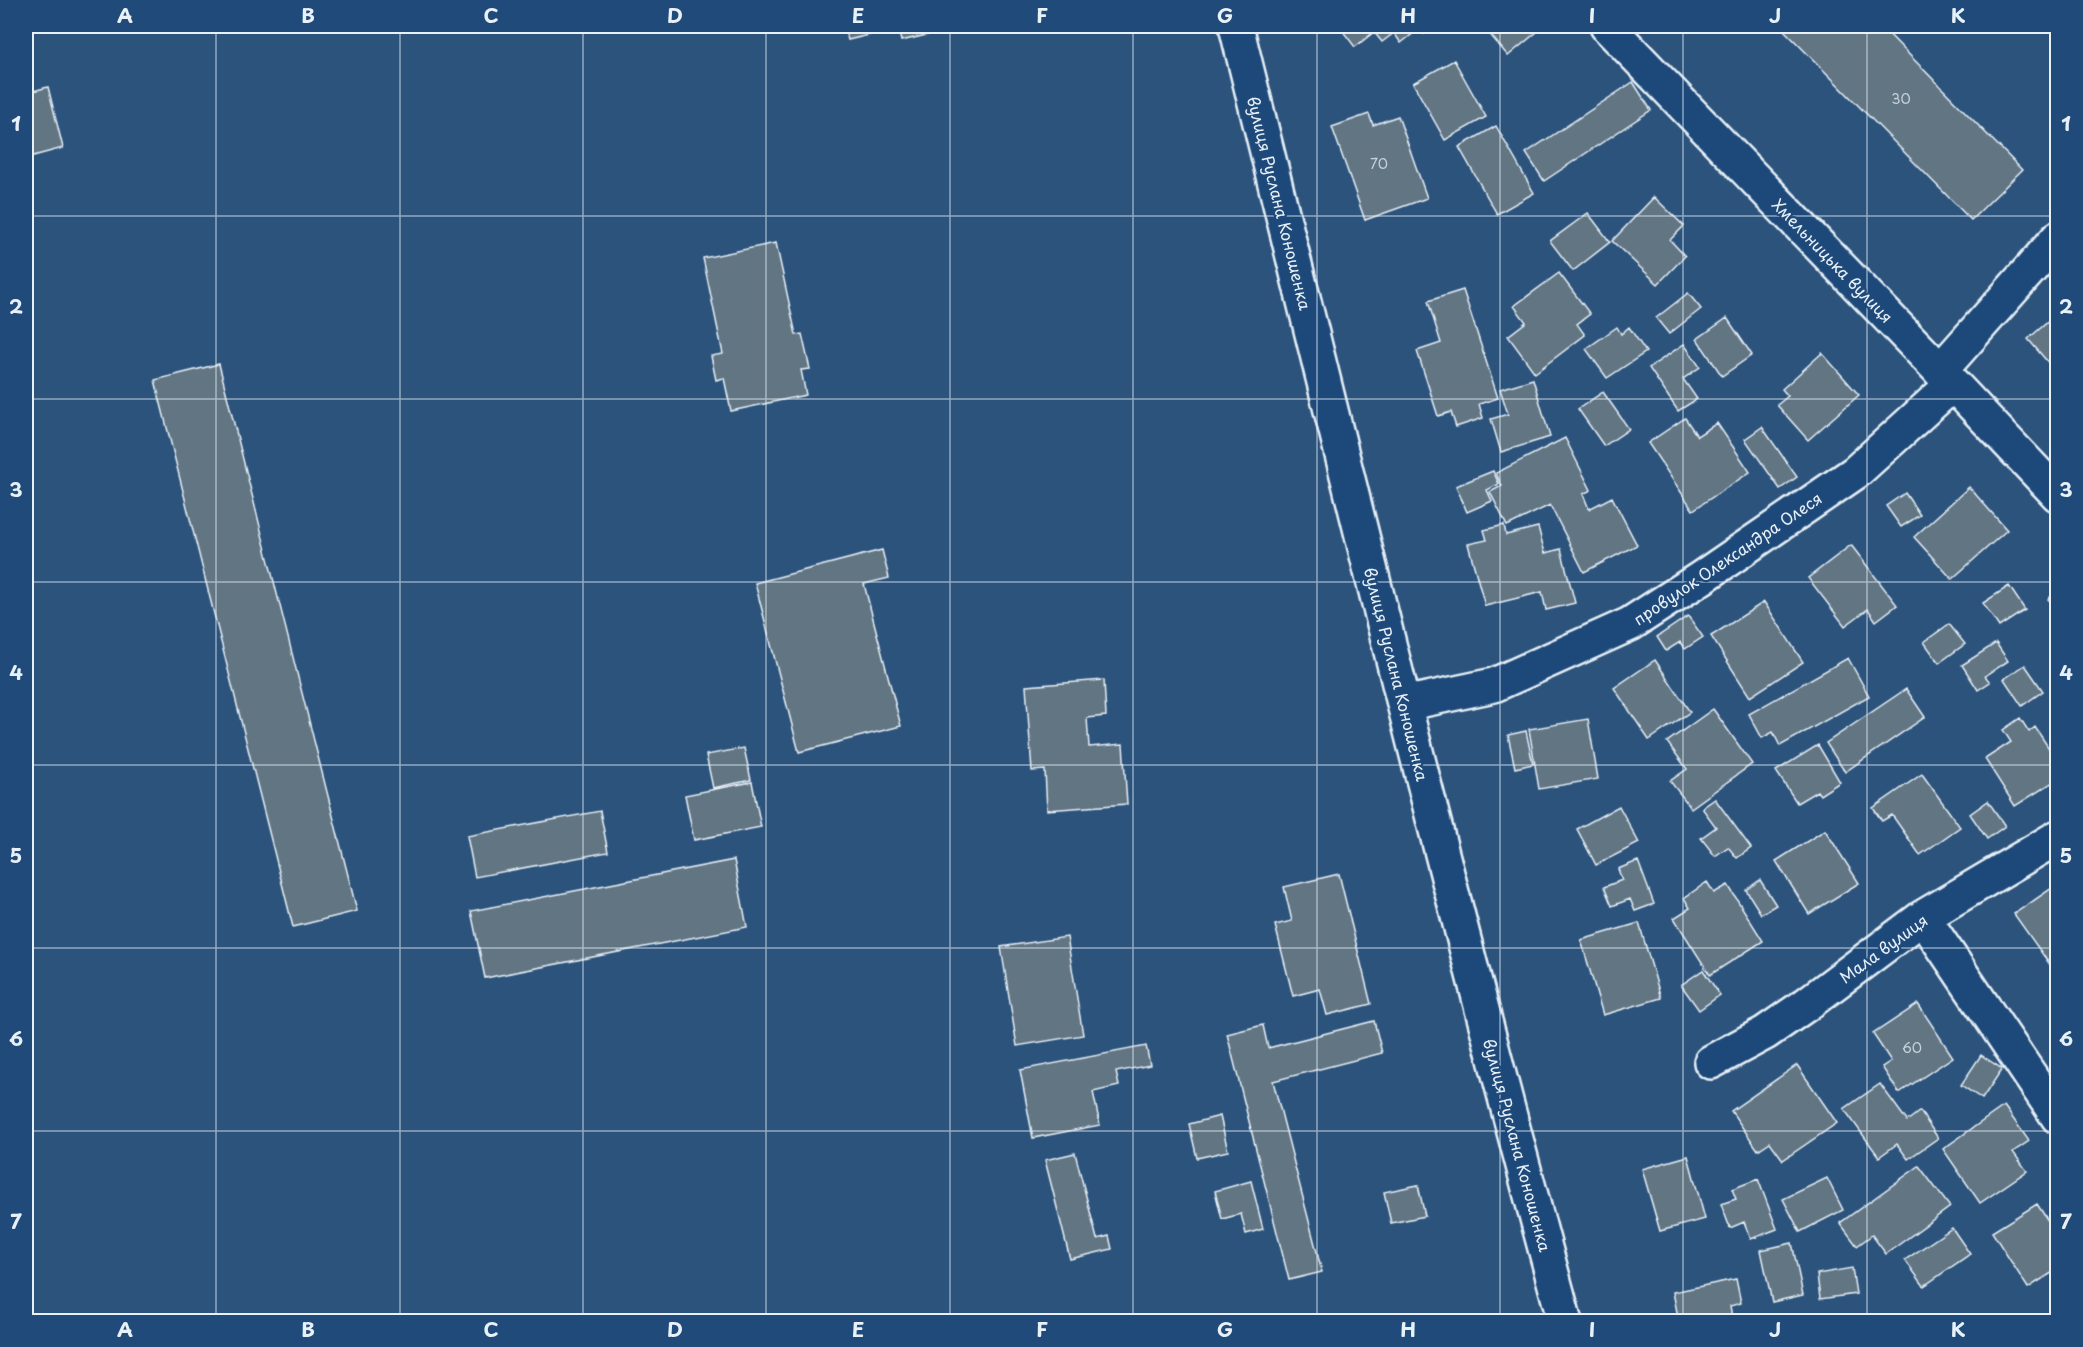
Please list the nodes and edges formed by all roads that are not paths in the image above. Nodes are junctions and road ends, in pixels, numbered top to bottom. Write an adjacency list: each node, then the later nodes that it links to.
1 (1236, 26): 6 (street, вулиця Руслана Коношенка)
2 (1607, 26): 4 (street, Хмельницька вулиця)
3 (2058, 238): 4 (street, провулок Олександра Олеся)
4 (1947, 377): 5 (street, Хмельницька вулиця); 6 (street, провулок Олександра Олеся)
5 (2058, 495)
6 (1404, 704): 11 (street, вулиця Руслана Коношенка)
7 (2058, 837): 8 (street, Мала вулиця)
8 (1923, 917): 9 (street, Мала вулиця); 10 (street)
9 (1711, 1062)
10 (2058, 1117)
11 (1565, 1322)

